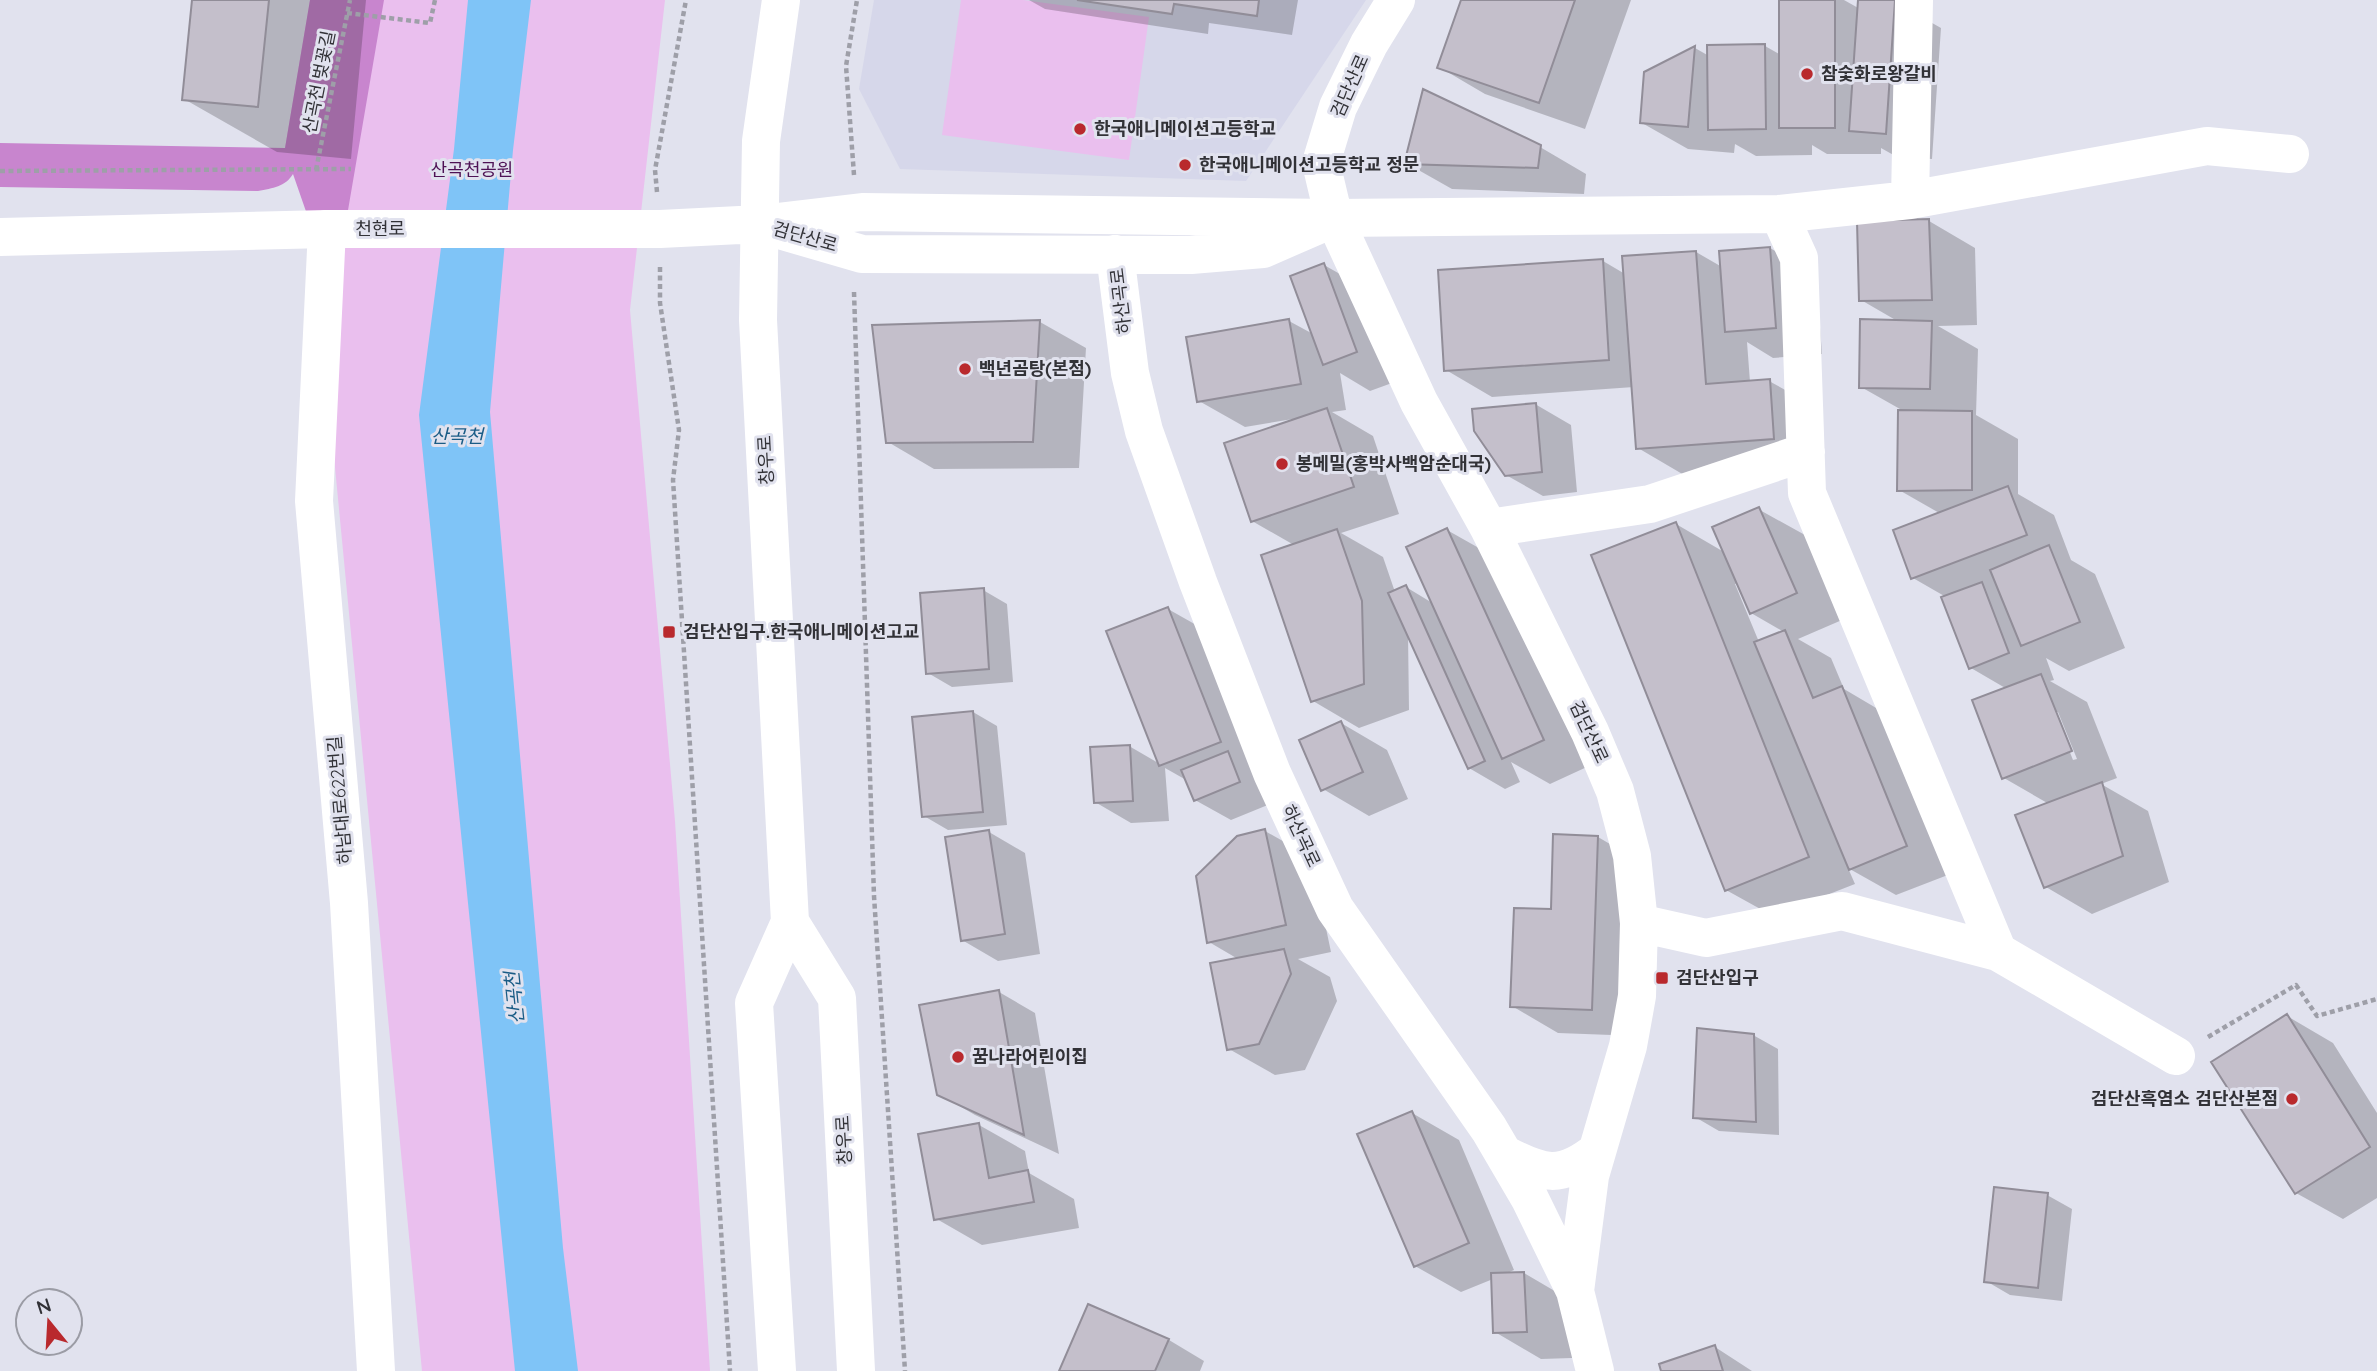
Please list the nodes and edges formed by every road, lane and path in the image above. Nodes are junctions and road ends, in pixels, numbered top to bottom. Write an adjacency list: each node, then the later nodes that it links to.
1 (350, 0): 8 (path, 산곡천 벚꽃길)
2 (435, 0): 8 (path)
3 (686, 0): 19 (path)
4 (781, 0): 17 (street, 창우로)
5 (858, 0): 14 (path)
6 (1396, 0): 16 (street, 검단산로)
7 (1914, 0): 13 (street)
8 (347, 13): 11 (path, 산곡천 벚꽃길)
9 (2290, 154): 13 (street)
10 (351, 169): 11 (path)
11 (316, 170): 12 (path)
12 (0, 171)
13 (1910, 200): 15 (street)
14 (855, 213): 16 (street, 검단산로); 17 (street, 검단산로)
15 (1779, 214): 16 (street); 23 (street)
16 (1334, 218): 22 (street, 검단산로); 24 (street, 검단산로)
17 (760, 224): 19 (street, 천현로); 21 (street, 검단산로); 25 (street, 창우로)
18 (327, 229): 19 (street, 천현로); 20 (street, 천현로); 33 (street, 하남대로622번길)
19 (658, 229): 34 (path)
20 (0, 237)
21 (856, 252): 22 (street, 검단산로); 37 (path)
22 (1115, 254): 31 (street, 하산곡로)
23 (1806, 452): 24 (street); 27 (street)
24 (1489, 528): 26 (street, 검단산로)
25 (790, 922): 35 (street, 창우로); 36 (street, 창우로)
26 (1639, 923): 27 (street); 30 (street, 검단산로)
27 (1998, 952): 29 (street)
28 (2377, 999): 29 (path)
29 (2176, 1056)
30 (1597, 1151): 31 (street); 32 (street, 검단산로)
31 (1504, 1154): 32 (street, 하산곡로)
32 (1575, 1292): 38 (street, 하산곡로)
33 (376, 1371)
34 (730, 1371)
35 (777, 1371)
36 (856, 1371)
37 (905, 1371)
38 (1595, 1371)

